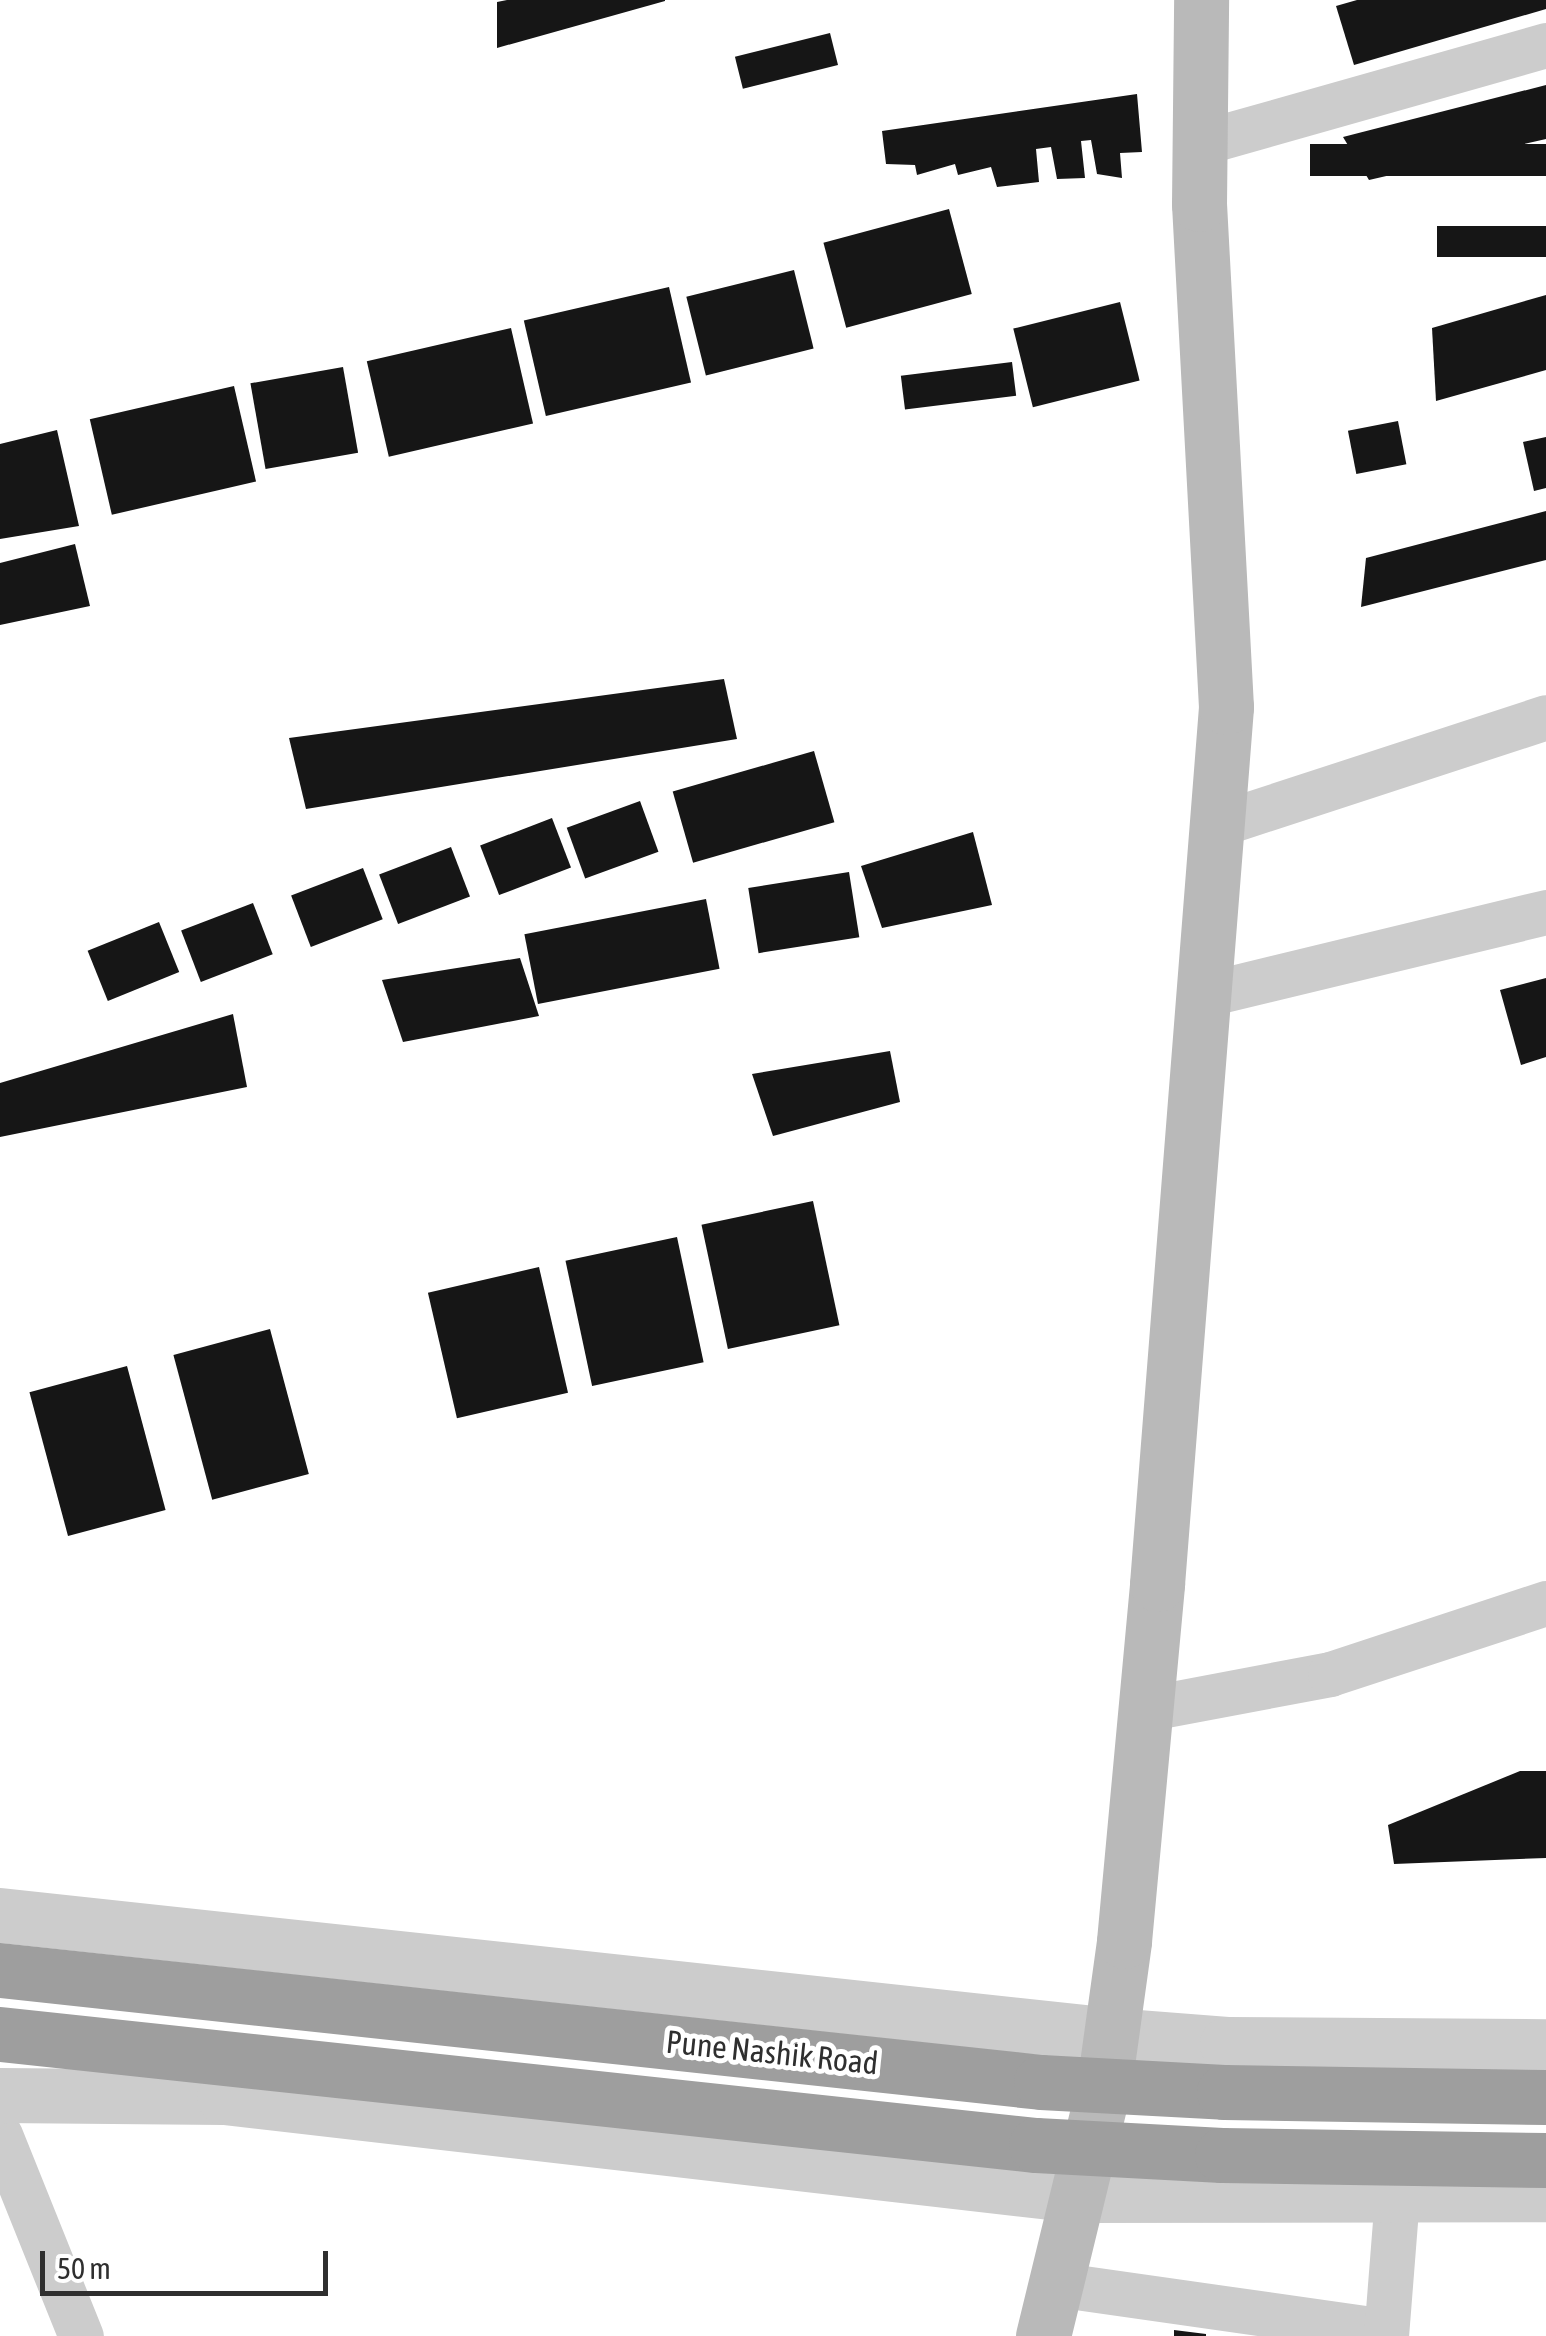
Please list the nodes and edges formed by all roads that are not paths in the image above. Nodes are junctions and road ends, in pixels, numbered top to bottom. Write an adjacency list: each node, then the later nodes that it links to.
1 (1202, 0): 3 (main road)
2 (1546, 46): 3 (street)
3 (1200, 143): 5 (main road)
4 (1546, 717): 5 (street)
5 (1216, 824): 7 (main road)
6 (1546, 912): 7 (street)
7 (1204, 995): 9 (main road)
8 (1546, 1604): 9 (street)
9 (1145, 1709): 14 (main road)
10 (0, 1915): 14 (street)
11 (0, 1970): 14 (highway, Pune Nashik Road)
12 (0, 2034): 19 (highway, Pune Nashik Road)
13 (1546, 2046): 14 (street)
14 (1107, 2061): 16 (highway, Pune Nashik Road); 19 (main road)
15 (0, 2096): 19 (street)
16 (1546, 2097)
17 (0, 2135): 24 (street)
18 (1546, 2160): 19 (highway, Pune Nashik Road)
19 (1082, 2171): 21 (street); 22 (main road)
20 (1546, 2194): 21 (street)
21 (1397, 2196): 23 (street)
22 (1049, 2310): 23 (street)
23 (1386, 2334)
24 (81, 2336)

